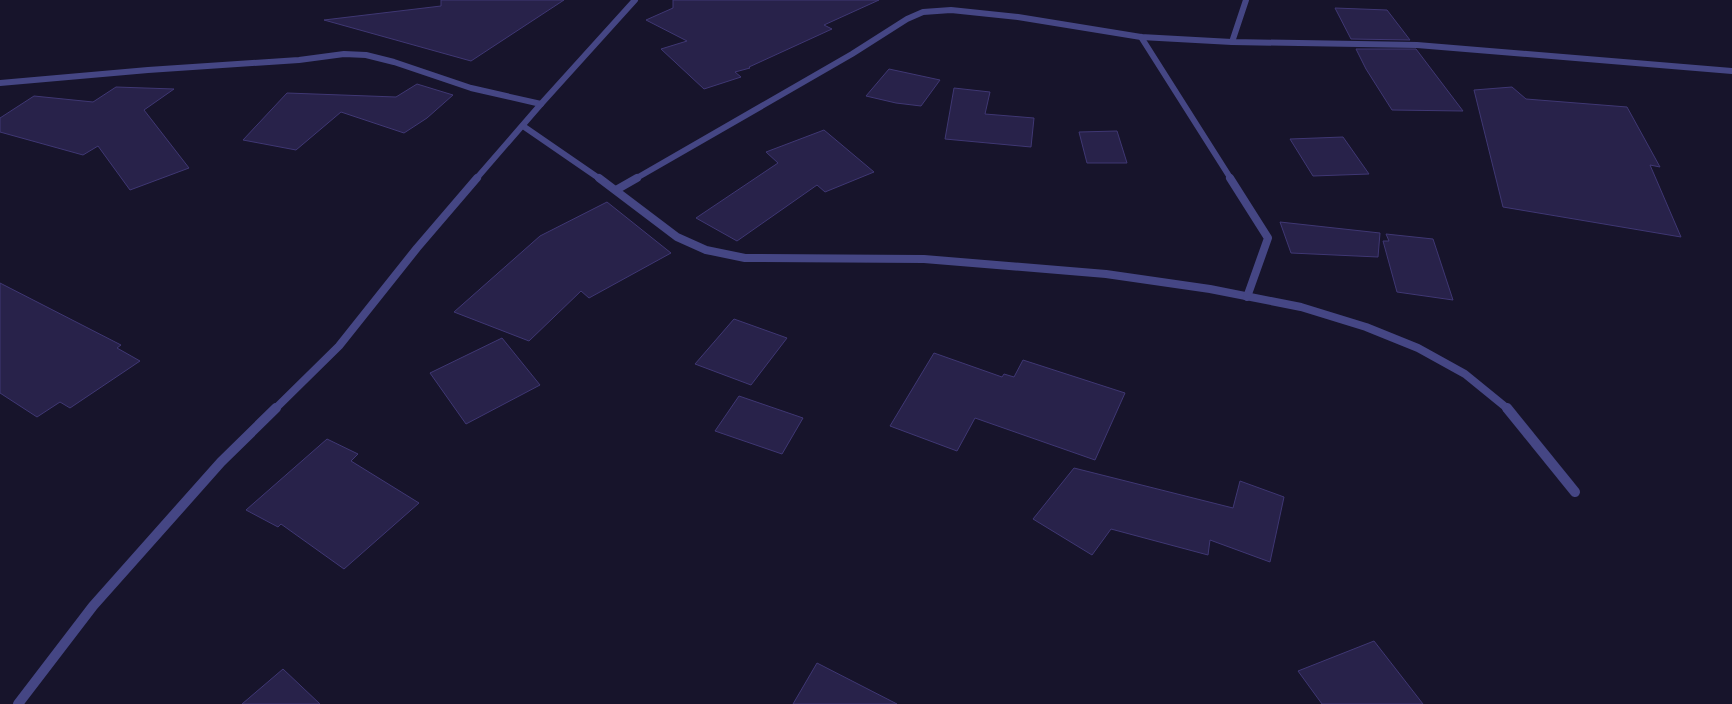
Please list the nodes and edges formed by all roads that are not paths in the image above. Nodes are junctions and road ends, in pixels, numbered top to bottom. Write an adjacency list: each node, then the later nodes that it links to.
1 (635, 0): 7 (street)
2 (1246, 0): 4 (street)
3 (1142, 37): 4 (street); 9 (street); 10 (street)
4 (1232, 42): 5 (street)
5 (1732, 71)
6 (0, 83): 7 (street)
7 (541, 104): 8 (street)
8 (523, 126): 9 (street); 12 (street)
9 (616, 190): 10 (street)
10 (1247, 297): 11 (street)
11 (1575, 492)
12 (18, 704)

